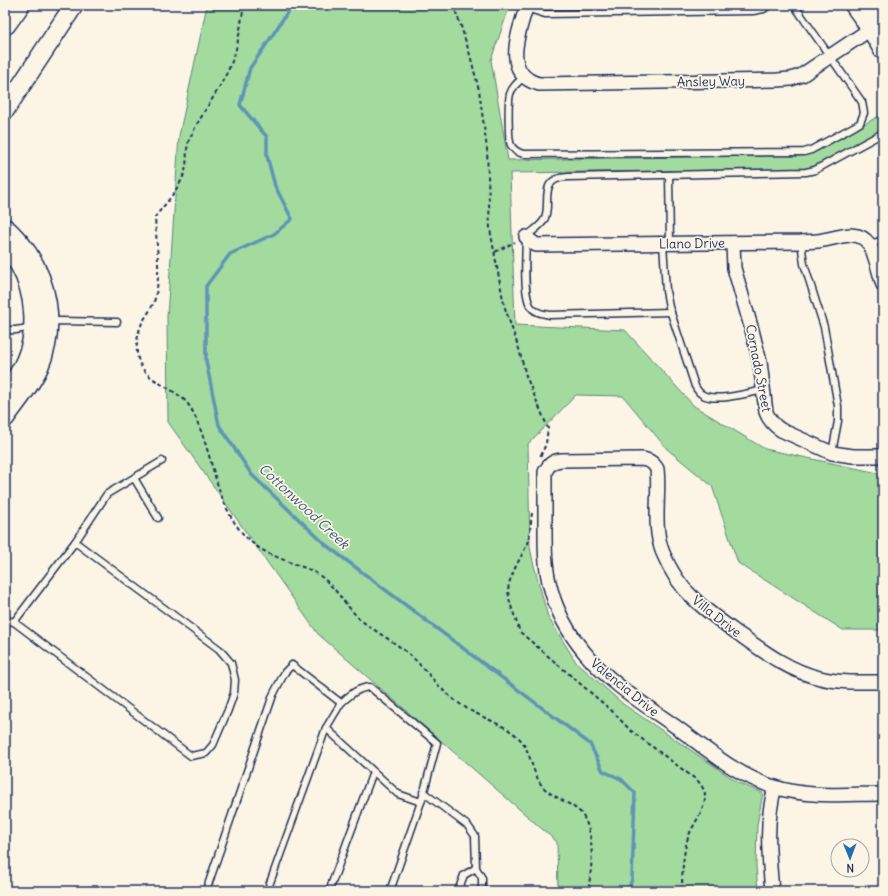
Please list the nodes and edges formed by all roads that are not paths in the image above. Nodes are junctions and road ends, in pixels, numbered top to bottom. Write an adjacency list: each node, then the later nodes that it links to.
1 (18, 5): 9 (highway)
2 (74, 5): 13 (street)
3 (769, 5): 7 (lane)
4 (794, 5): 11 (lane)
5 (854, 5): 8 (street)
6 (874, 5): 8 (street)
7 (526, 7): 12 (street)
8 (879, 22): 10 (street); 11 (street, Ansley Way)
9 (5, 24)
10 (883, 50)
11 (831, 56): 12 (street, Ansley Way); 12 (lane)
12 (524, 77)
13 (5, 110)
14 (883, 133): 15 (lane)
15 (669, 175): 17 (lane); 21 (lane)
16 (5, 228): 27 (street)
17 (526, 237): 21 (street, Llano Drive); 25 (lane)
18 (866, 240): 19 (lane); 20 (street, Llano Drive); 24 (street)
19 (883, 240)
20 (801, 242): 22 (street, Llano Drive); 32 (lane)
21 (666, 243): 22 (street, Llano Drive); 25 (lane)
22 (733, 243): 29 (street, Cornado Street)
23 (5, 246): 27 (street)
24 (883, 282)
25 (671, 312): 29 (lane)
26 (117, 322): 27 (lane)
27 (41, 324): 28 (lane); 30 (street); 31 (street)
28 (5, 329)
29 (764, 390): 32 (street, Cornado Street)
30 (5, 394)
31 (5, 418)
32 (832, 453): 33 (street, Cornado Street)
33 (883, 456)
34 (162, 461): 36 (lane)
35 (550, 464): 41 (street, Villa Drive); 45 (street, Valencia Drive)
36 (134, 478): 37 (lane); 38 (lane)
37 (158, 518)
38 (75, 542): 40 (lane); 40 (lane)
39 (5, 620): 40 (lane)
40 (14, 622)
41 (883, 682)
42 (341, 703): 43 (lane); 46 (lane); 50 (lane)
43 (326, 728): 44 (lane); 51 (lane)
44 (373, 772): 48 (lane); 52 (lane)
45 (775, 787): 47 (street, Valencia Drive); 56 (street)
46 (424, 792): 48 (lane); 49 (lane)
47 (883, 794)
48 (420, 802): 53 (lane)
49 (476, 868): 54 (lane); 55 (lane)
50 (206, 891)
51 (267, 891)
52 (329, 891)
53 (390, 891)
54 (458, 891)
55 (482, 891)
56 (772, 891)

